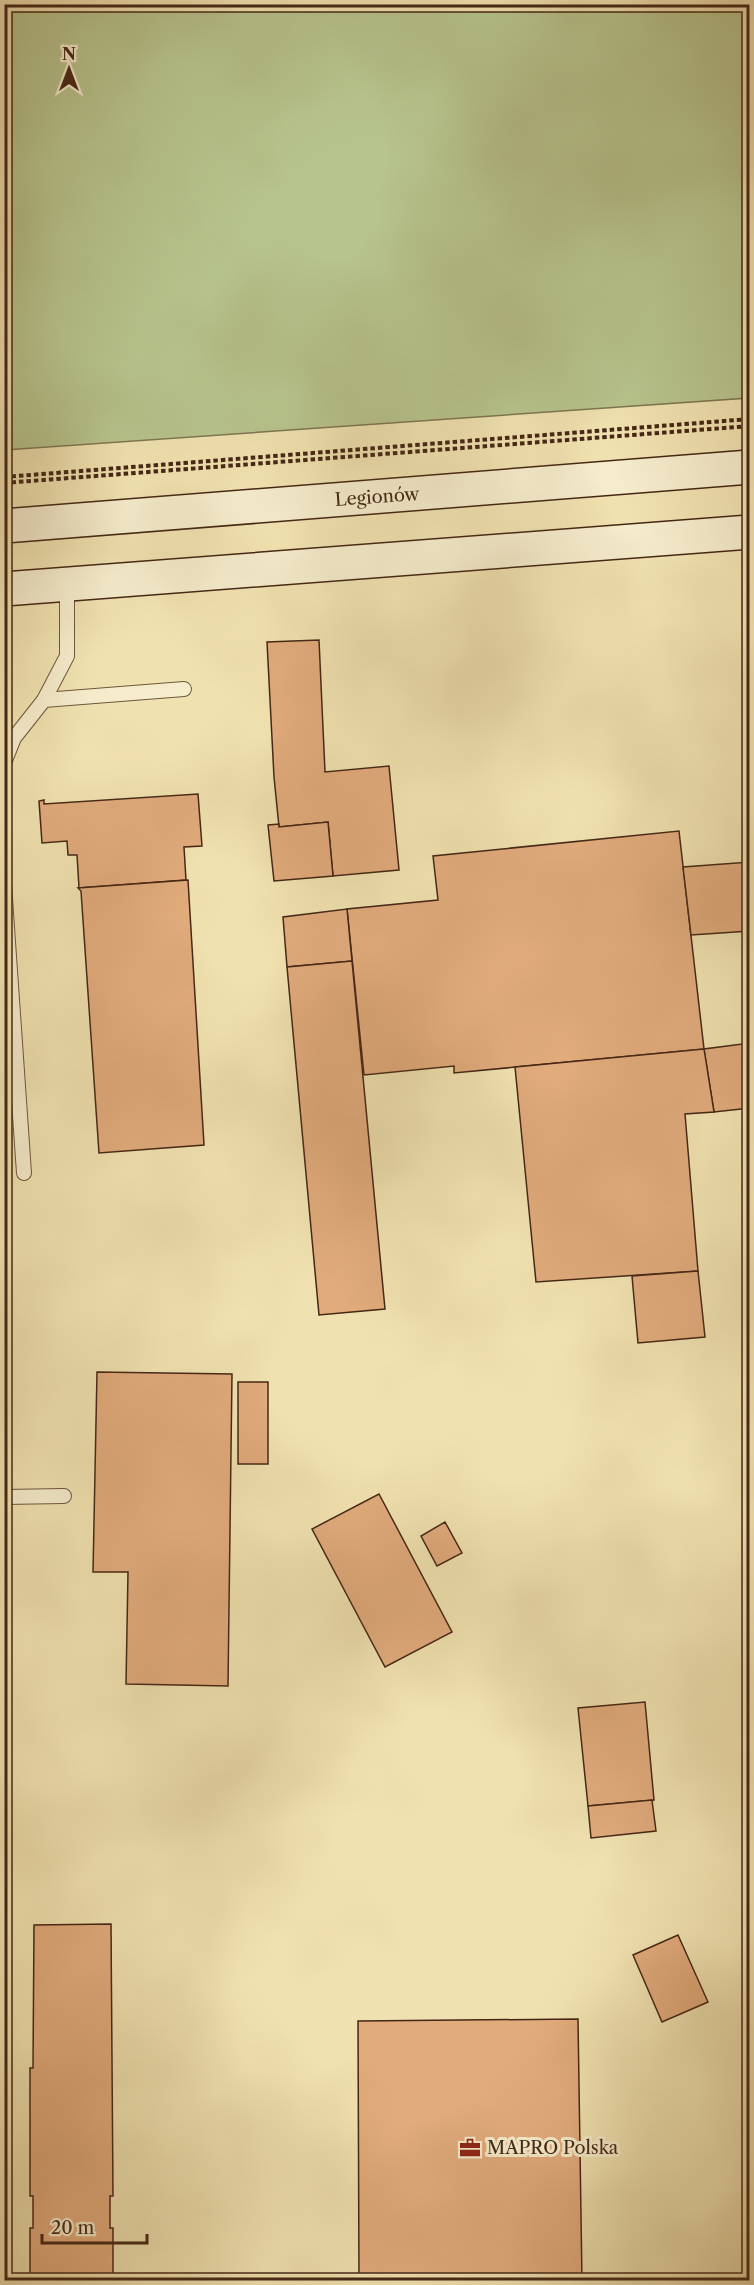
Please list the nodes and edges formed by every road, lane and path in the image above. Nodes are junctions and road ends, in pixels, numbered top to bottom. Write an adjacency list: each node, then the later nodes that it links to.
1 (750, 419): 4 (path)
2 (750, 426): 5 (path)
3 (750, 467): 6 (street, Legionów)
4 (4, 477)
5 (4, 483)
6 (4, 526)
7 (750, 532): 8 (street)
8 (67, 585): 9 (street); 11 (lane)
9 (4, 589)
10 (184, 689): 11 (lane)
11 (44, 700): 12 (lane)
12 (4, 763)
13 (4, 884): 14 (lane)
14 (24, 1173)
15 (64, 1496): 16 (lane)
16 (4, 1497)

